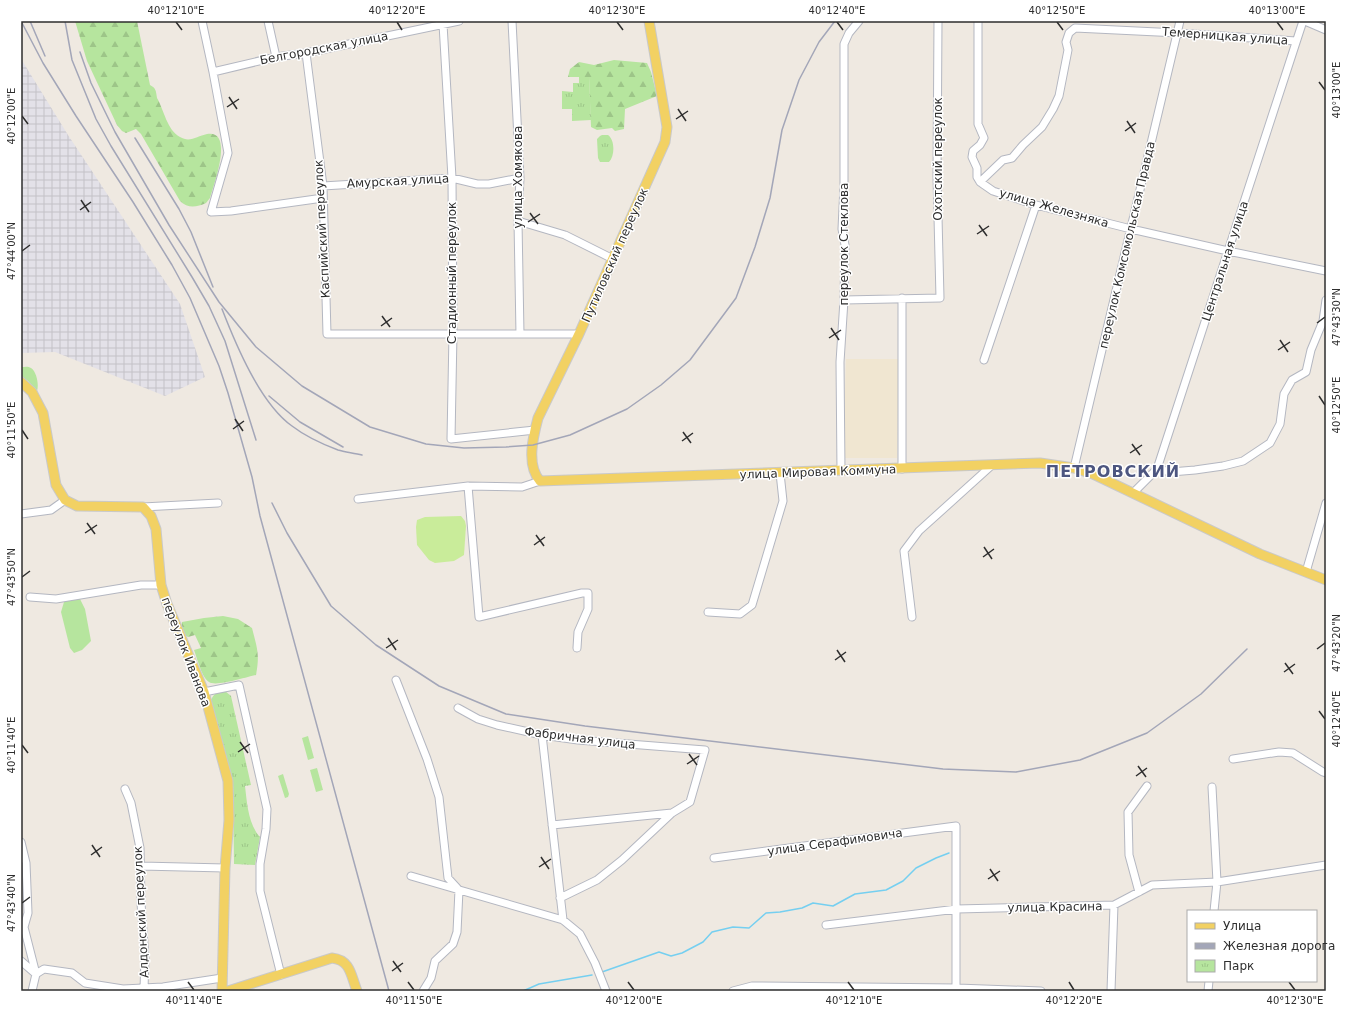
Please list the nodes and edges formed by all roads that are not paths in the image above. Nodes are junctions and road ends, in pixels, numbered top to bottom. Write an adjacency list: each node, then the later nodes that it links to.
1 (202, 21): 17 (street)
2 (268, 21): 16 (street)
3 (459, 21): 11 (street, Белгородская улица)
4 (512, 21): 19 (street, улица Хомякова)
5 (649, 21): 27 (main road, Путиловский переулок)
6 (859, 21): 30 (street, переулок Стеклова)
7 (938, 21): 29 (street, Охотский переулок)
8 (978, 21): 20 (street)
9 (1180, 21): 13 (street, переулок Комсомольская Правда)
10 (1304, 21): 12 (street); 14 (street, Центральная улица)
11 (443, 24): 15 (street, Белгородская улица); 18 (street, Стадионный переулок)
12 (1326, 30)
13 (1178, 33): 14 (street, Темерницкая улица); 20 (street, Темерницкая улица); 25 (street, переулок Комсомольская Правда)
14 (1296, 41): 26 (street, Центральная улица)
15 (306, 53): 16 (street, Белгородская улица); 21 (street, Каспийский переулок)
16 (276, 57): 17 (street, Белгородская улица)
17 (213, 72): 22 (street)
18 (452, 178): 19 (street, Амурская улица); 21 (street, Амурская улица); 32 (street, Стадионный переулок)
19 (520, 178): 24 (street, улица Хомякова)
20 (980, 182): 23 (street, улица Железняка)
21 (323, 186): 22 (street, Каспийский переулок)
22 (323, 198): 32 (street, Каспийский переулок)
23 (1036, 205): 25 (street, улица Железняка); 35 (street)
24 (518, 221): 27 (street); 33 (street, улица Хомякова)
25 (1131, 229): 26 (street, улица Железняка); 39 (street, переулок Комсомольская Правда)
26 (1228, 251): 28 (street, улица Железняка); 41 (street, Центральная улица)
27 (613, 259): 34 (main road, Путиловский переулок)
28 (1326, 271)
29 (902, 298): 30 (street); 40 (street)
30 (844, 300): 42 (street, переулок Стеклова)
31 (1326, 300): 41 (street)
32 (453, 333): 33 (street); 37 (street, Стадионный переулок)
33 (520, 334): 34 (street)
34 (579, 334): 37 (main road, Путиловский переулок)
35 (984, 360)
36 (21, 382): 48 (main road)
37 (534, 430): 44 (main road, Путиловский переулок)
38 (991, 466): 39 (main road, улица Мировая Коммуна); 40 (main road, улица Мировая Коммуна); 58 (street)
39 (1074, 468): 46 (main road, улица Мировая Коммуна)
40 (902, 469): 42 (main road, улица Мировая Коммуна)
41 (1157, 469): 46 (street, Центральная улица)
42 (841, 471): 43 (main road, улица Мировая Коммуна)
43 (780, 473): 44 (main road, улица Мировая Коммуна); 57 (street)
44 (540, 481): 45 (street, улица Мировая Коммуна)
45 (468, 486): 47 (street, улица Мировая Коммуна); 59 (street)
46 (1133, 493): 53 (main road, улица Мировая Коммуна)
47 (358, 499)
48 (65, 500): 51 (main road); 52 (street)
49 (1326, 503): 53 (street)
50 (218, 504): 51 (street)
51 (143, 507): 55 (main road, переулок Иванова)
52 (21, 514)
53 (1306, 572): 54 (main road, улица Мировая Коммуна)
54 (1326, 580)
55 (161, 585): 56 (street); 61 (main road, переулок Иванова)
56 (30, 596)
57 (708, 612)
58 (912, 617)
59 (577, 648)
60 (396, 680): 78 (street)
61 (204, 692): 75 (main road, переулок Иванова); 89 (street)
62 (458, 708): 63 (street, Фабричная улица)
63 (542, 735): 69 (street, Фабричная улица); 70 (street)
64 (1233, 759): 65 (street)
65 (1326, 772)
66 (1147, 786): 79 (street)
67 (1212, 787): 77 (street)
68 (125, 789): 74 (street, Алдонский переулок)
69 (672, 813): 70 (street); 80 (street)
70 (552, 825): 80 (street)
71 (21, 842): 85 (street)
72 (714, 858): 82 (street, улица Серафимовича)
73 (1326, 865): 77 (street, улица Красина)
74 (141, 866): 75 (street); 92 (street, Алдонский переулок)
75 (226, 868): 90 (main road, переулок Иванова)
76 (411, 876): 78 (street)
77 (1216, 882): 79 (street, улица Красина); 83 (street)
78 (459, 890): 84 (street); 99 (street)
79 (1139, 892): 81 (street, улица Красина)
80 (560, 898): 84 (street)
81 (1114, 906): 82 (street, улица Красина); 103 (street)
82 (956, 908): 86 (street, улица Красина); 94 (street)
83 (1214, 910)
84 (563, 920): 100 (street)
85 (23, 924): 88 (street)
86 (826, 925)
87 (21, 961): 88 (street)
88 (36, 974): 91 (street); 95 (street)
89 (281, 975): 97 (main road); 98 (main road)
90 (222, 978): 93 (street); 96 (main road, переулок Иванова)
91 (112, 989): 92 (street)
92 (144, 989): 93 (street)
93 (163, 989)
94 (956, 989): 101 (street); 102 (street)
95 (32, 991)
96 (222, 991)
97 (228, 991)
98 (356, 991)
99 (423, 991)
100 (606, 991)
101 (733, 991)
102 (1041, 991)
103 (1111, 991)

